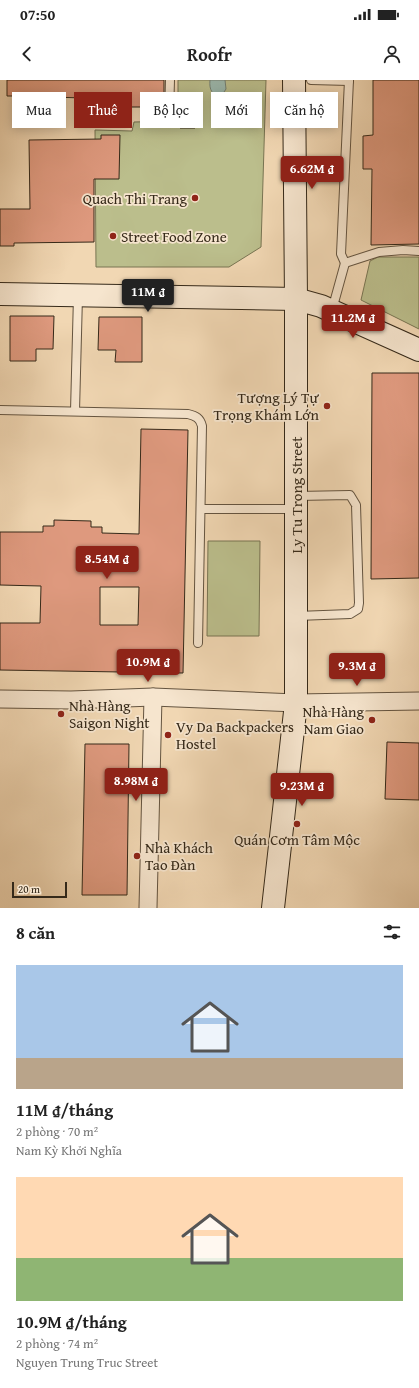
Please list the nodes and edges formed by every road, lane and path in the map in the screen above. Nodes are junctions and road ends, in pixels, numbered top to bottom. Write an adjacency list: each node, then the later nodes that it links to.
1 (170, 80): 5 (lane)
2 (294, 80): 10 (street, Ly Tu Trong Street)
3 (311, 80): 4 (lane)
4 (349, 81): 7 (lane)
5 (170, 92)
6 (419, 251): 7 (lane)
7 (345, 263): 11 (lane)
8 (0, 294): 9 (street)
9 (78, 295): 10 (street); 14 (lane)
10 (296, 299): 11 (street); 15 (street, Ly Tu Trong Street)
11 (331, 310): 12 (street)
12 (419, 350)
13 (0, 410): 14 (lane)
14 (76, 411): 16 (lane)
15 (296, 502): 16 (lane); 17 (street, Ly Tu Trong Street); 17 (lane)
16 (201, 509): 18 (lane)
17 (296, 616): 22 (street, Ly Tu Trong Street)
18 (198, 643)
19 (153, 697): 20 (street); 22 (street); 23 (street)
20 (0, 699)
21 (419, 701): 22 (street)
22 (296, 703): 24 (street, Ly Tu Trong Street)
23 (148, 908)
24 (273, 908)

